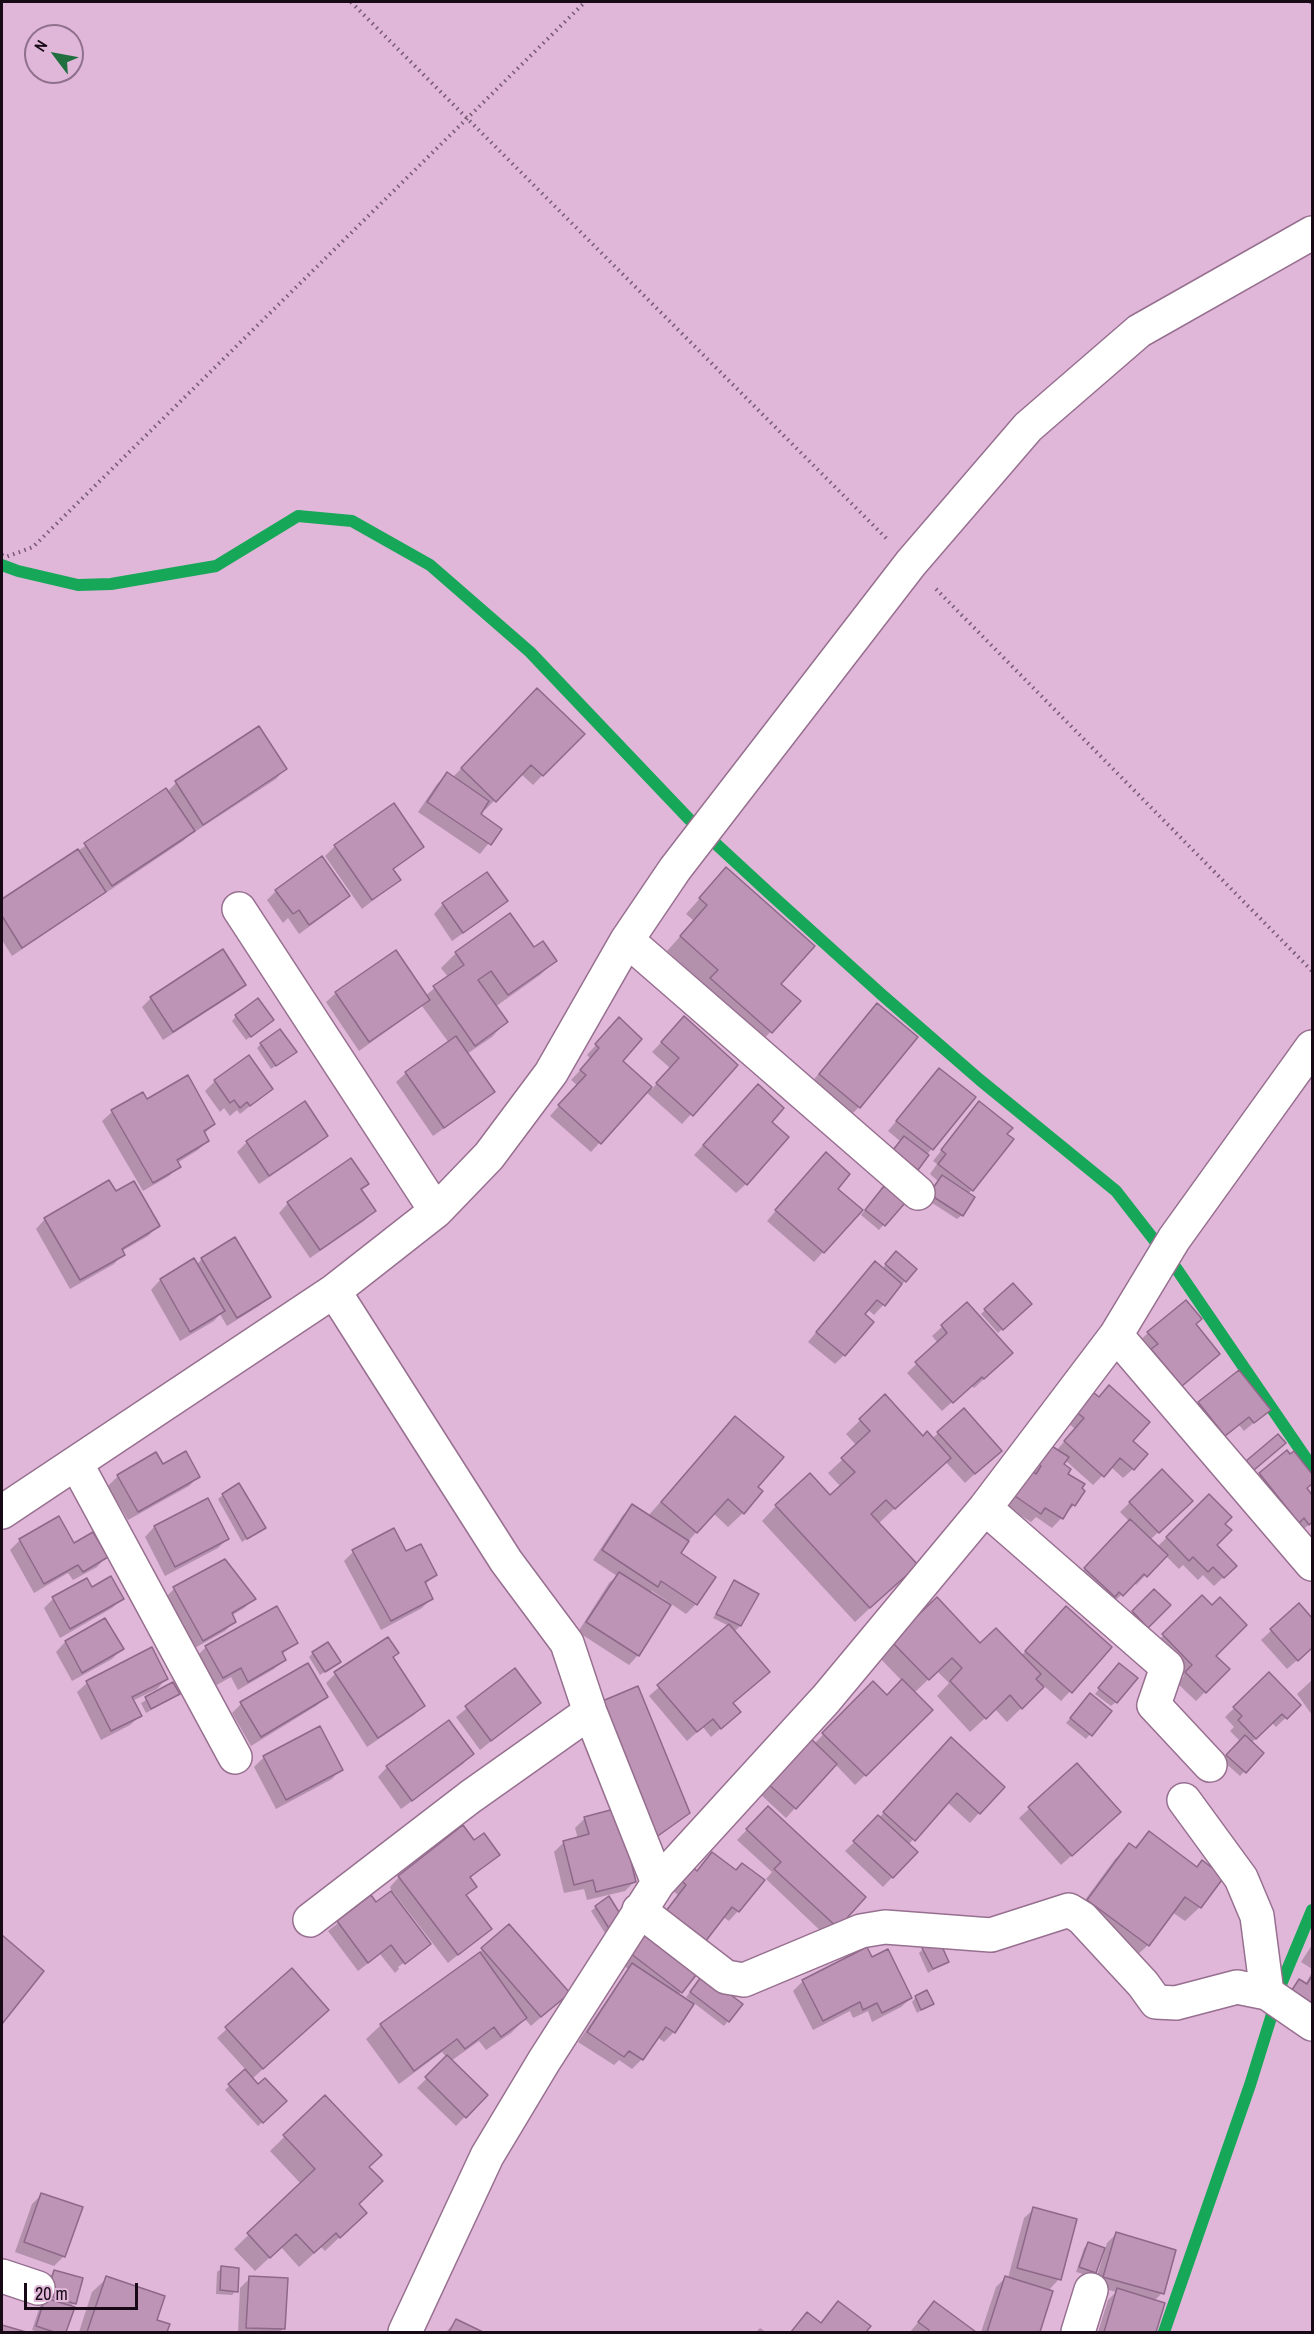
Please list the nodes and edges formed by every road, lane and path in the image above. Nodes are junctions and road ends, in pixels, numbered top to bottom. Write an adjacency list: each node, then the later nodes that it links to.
1 (351, 2): 3 (path)
2 (585, 2): 3 (path)
3 (467, 118): 5 (path); 6 (path)
4 (1312, 234): 6 (street)
5 (2, 555)
6 (911, 563): 8 (street); 9 (path)
7 (239, 909): 12 (street)
8 (627, 940): 11 (street); 12 (street)
9 (1312, 971)
10 (1312, 1047): 14 (street)
11 (918, 1193)
12 (436, 1211): 13 (street)
13 (334, 1291): 15 (street); 19 (street)
14 (1116, 1335): 16 (street); 18 (street)
15 (76, 1462): 17 (street); 20 (street)
16 (985, 1508): 21 (street); 23 (street)
17 (2, 1512)
18 (1312, 1564)
19 (590, 1712): 23 (street); 25 (street)
20 (235, 1757)
21 (1210, 1765)
22 (1184, 1800): 26 (street)
23 (658, 1883): 24 (street)
24 (639, 1910): 26 (street); 31 (street)
25 (310, 1920)
26 (1266, 1994): 27 (street)
27 (1312, 2024)
28 (2, 2276): 29 (street)
29 (38, 2288)
30 (1091, 2290): 32 (street)
31 (405, 2332)
32 (1078, 2332)

